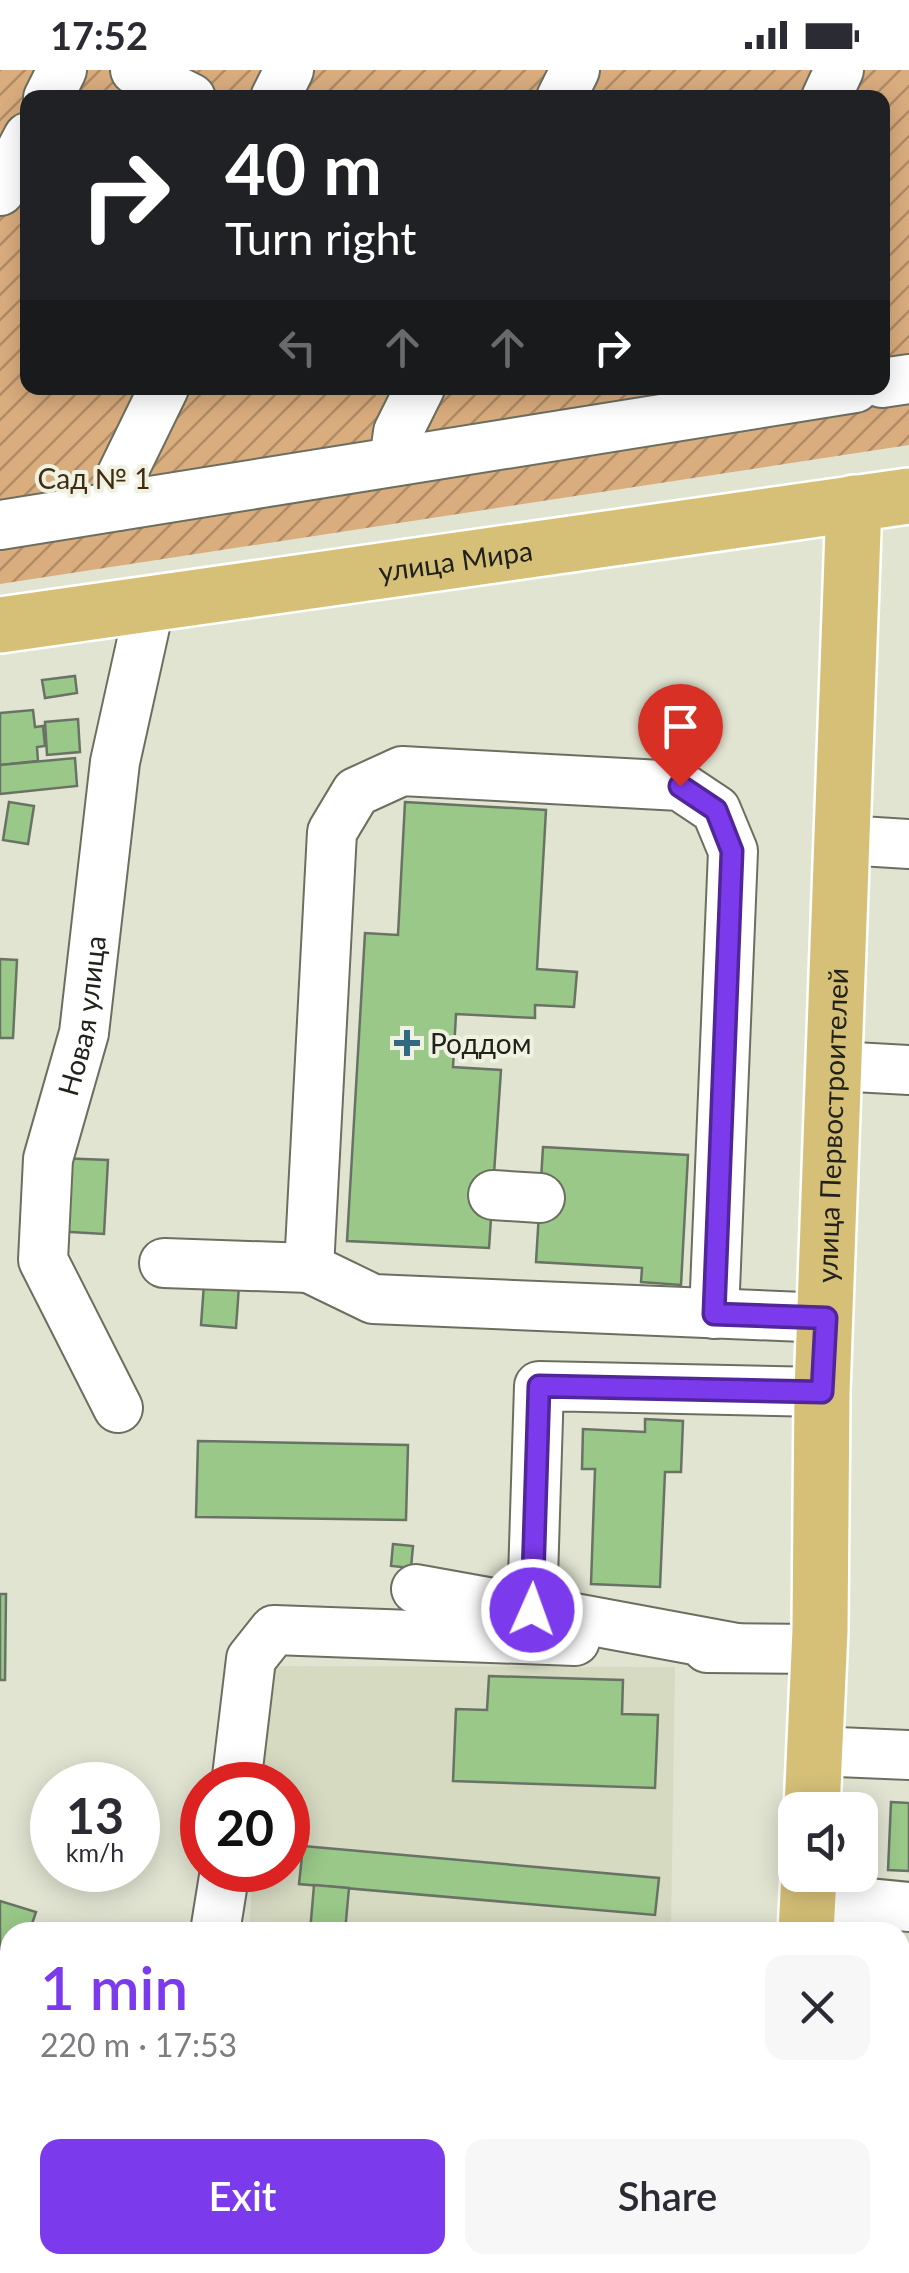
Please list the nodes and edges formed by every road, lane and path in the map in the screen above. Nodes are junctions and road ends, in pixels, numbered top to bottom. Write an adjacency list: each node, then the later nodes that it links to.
1 (135, 70): 2 (street)
2 (175, 90)
3 (20, 152): 4 (street)
4 (0, 191)
5 (161, 395): 11 (street)
6 (416, 395): 8 (street)
7 (731, 396): 8 (street)
8 (394, 461): 11 (street)
9 (909, 496): 10 (main road, улица Мира)
10 (854, 503): 13 (main road, улица Мира); 15 (main road, улица Первостроителей)
11 (117, 506): 12 (street)
12 (0, 526)
13 (150, 604): 14 (main road, улица Мира); 26 (street, Новая улица)
14 (0, 625)
15 (844, 840): 16 (street); 17 (main road, улица Первостроителей)
16 (909, 844)
17 (836, 1066): 18 (street); 24 (main road, улица Первостроителей)
18 (909, 1070)
19 (493, 1195): 20 (street)
20 (540, 1198)
21 (164, 1263): 22 (street)
22 (308, 1268): 23 (street); 23 (street)
23 (714, 1314): 24 (street)
24 (826, 1318): 25 (main road, улица Первостроителей)
25 (822, 1392): 28 (street); 30 (main road, улица Первостроителей)
26 (118, 1408)
27 (416, 1589): 28 (street)
28 (532, 1610): 29 (street)
29 (737, 1648): 30 (street); 33 (street)
30 (819, 1649): 31 (main road, улица Первостроителей)
31 (814, 1751): 32 (street); 34 (main road, улица Первостроителей)
32 (909, 1756)
33 (239, 1762)
34 (813, 1792)
35 (222, 1892): 38 (street)
36 (808, 1902): 37 (street)
37 (909, 1907)
38 (217, 1922)

